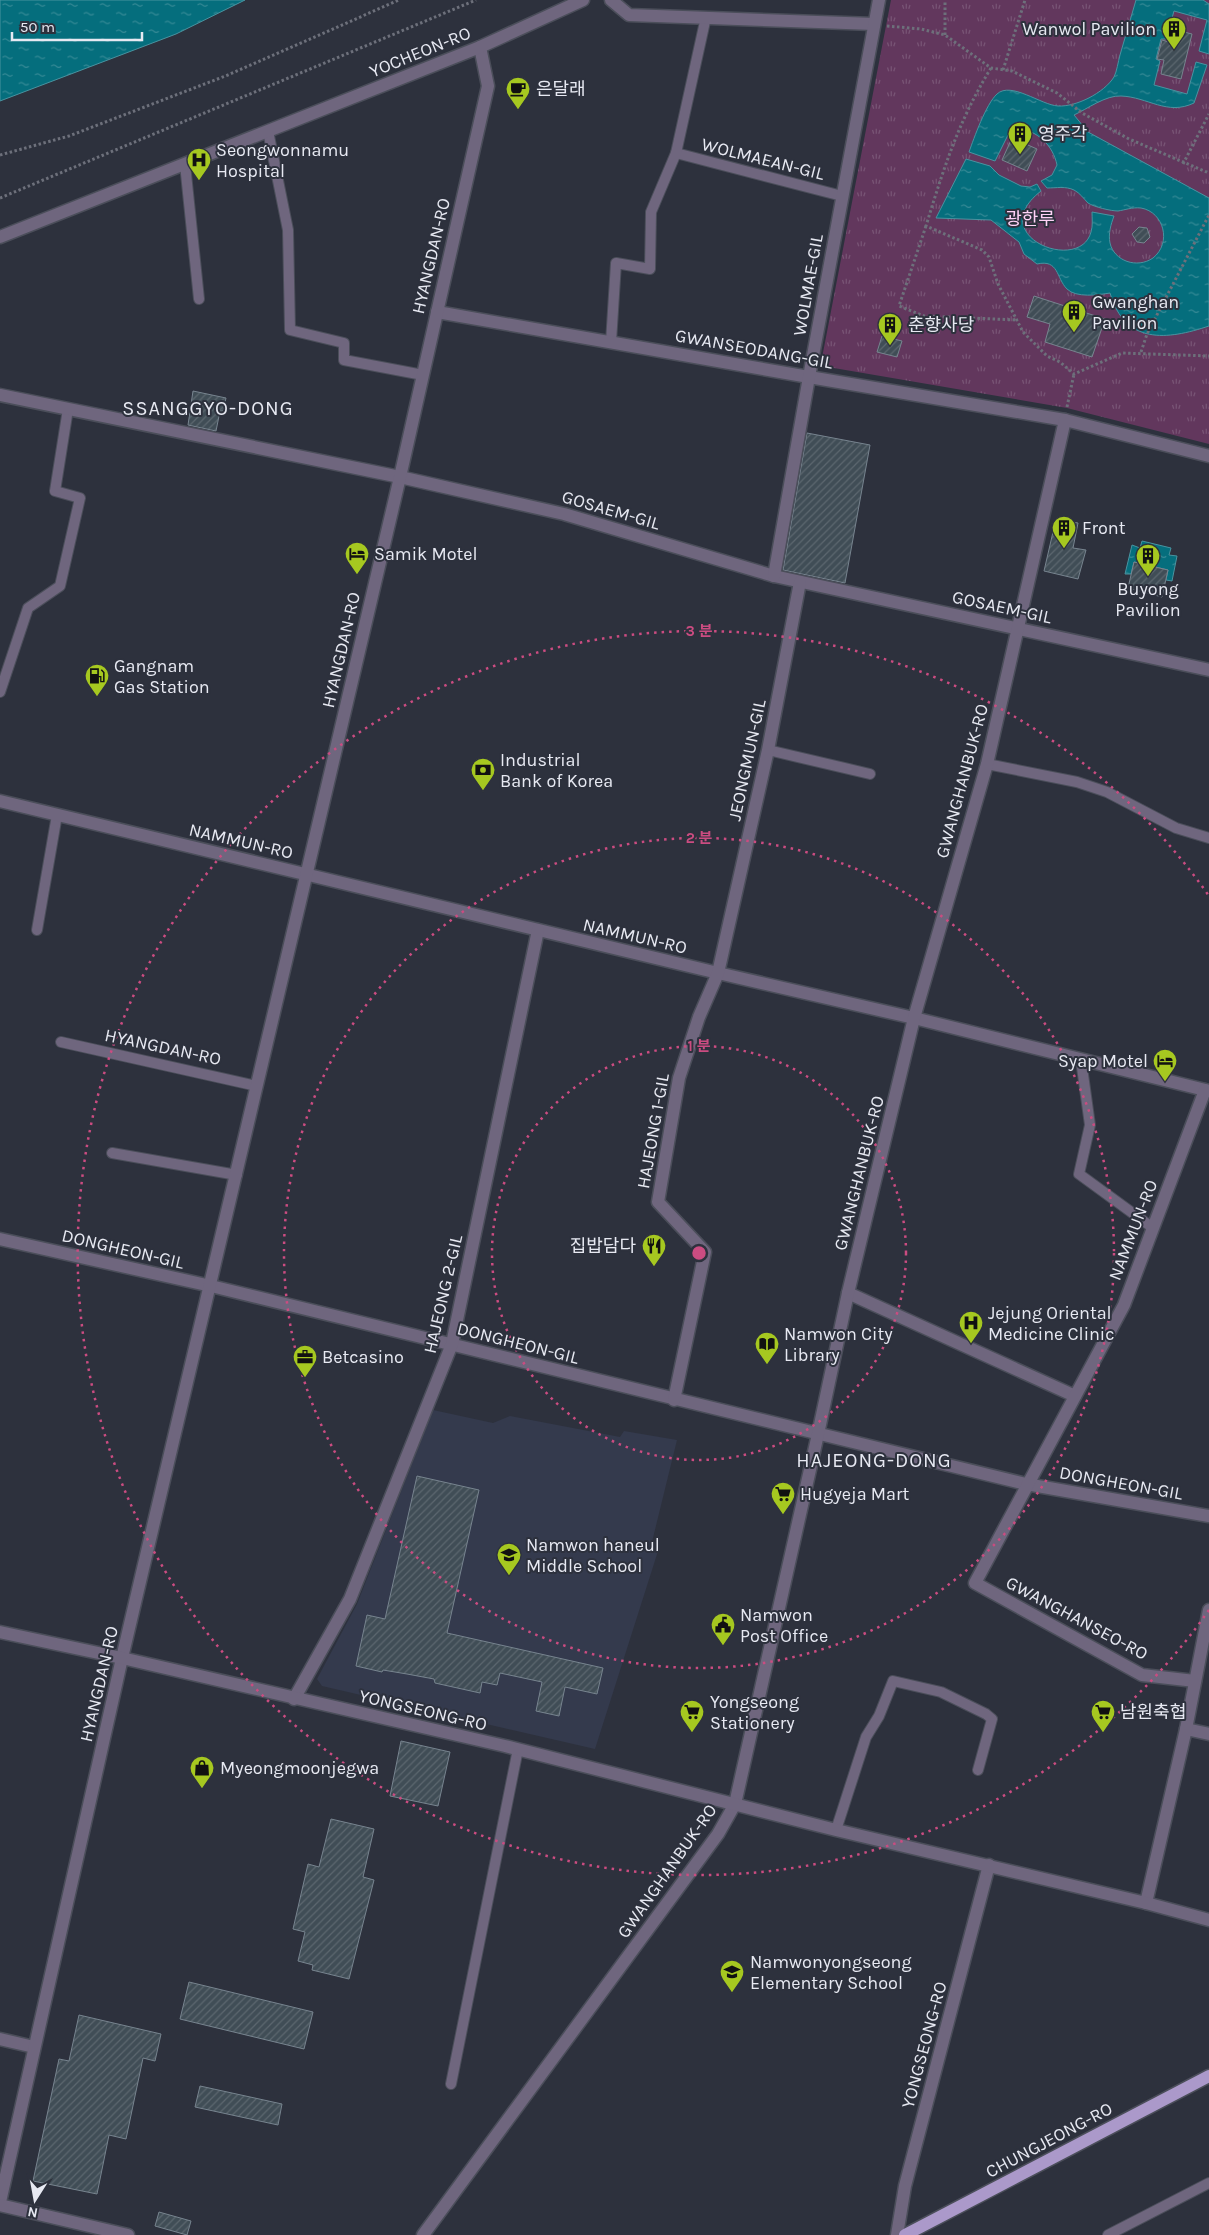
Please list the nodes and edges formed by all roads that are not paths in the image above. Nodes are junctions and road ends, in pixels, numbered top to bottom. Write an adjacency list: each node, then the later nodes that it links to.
1 (583, 0): 6 (street, YOCHEON-RO)
2 (611, 0): 4 (street)
3 (879, 0): 5 (street, WOLMAE-GIL)
4 (706, 18): 5 (street); 8 (lane, WOLMAEAN-GIL)
5 (874, 24): 10 (street, WOLMAE-GIL)
6 (480, 47): 7 (street, YOCHEON-RO); 13 (street, HYANGDAN-RO)
7 (268, 131): 9 (street, YOCHEON-RO); 15 (lane)
8 (676, 153): 10 (lane, WOLMAEAN-GIL); 14 (lane, WOLMAEAN-GIL)
9 (185, 164): 11 (street, YOCHEON-RO); 12 (lane)
10 (842, 196): 16 (street, WOLMAE-GIL)
11 (0, 237)
12 (198, 299)
13 (437, 312): 14 (street, GWANSEODANG-GIL); 15 (street, HYANGDAN-RO)
14 (611, 342): 16 (street, GWANSEODANG-GIL)
15 (423, 375): 21 (street, HYANGDAN-RO)
16 (809, 377): 19 (street, GWANSEODANG-GIL); 22 (street, WOLMAE-GIL)
17 (0, 395): 18 (street, GOSAEM-GIL)
18 (68, 409): 21 (street, GOSAEM-GIL); 26 (lane)
19 (1065, 420): 20 (street); 24 (street, GWANGHANBUK-RO)
20 (1209, 456)
21 (400, 477): 22 (street, GOSAEM-GIL); 33 (street, HYANGDAN-RO)
22 (774, 576): 23 (street, GOSAEM-GIL)
23 (800, 582): 24 (street, GOSAEM-GIL); 27 (street, JEONGMUN-GIL)
24 (1018, 628): 25 (street, GOSAEM-GIL); 28 (street, GWANGHANBUK-RO)
25 (1209, 670)
26 (0, 692)
27 (768, 750): 29 (lane); 36 (street, JEONGMUN-GIL)
28 (987, 764): 32 (lane); 37 (street, GWANGHANBUK-RO)
29 (870, 774)
30 (0, 801): 31 (street, NAMMUN-RO)
31 (57, 815): 33 (street, NAMMUN-RO); 34 (lane)
32 (1209, 838)
33 (306, 875): 35 (street, NAMMUN-RO); 40 (street, HYANGDAN-RO)
34 (37, 930)
35 (538, 930): 36 (street, NAMMUN-RO); 48 (street, HAJEONG 2-GIL)
36 (718, 974): 37 (street, NAMMUN-RO); 50 (street, HAJEONG 1-GIL)
37 (914, 1018): 39 (street, NAMMUN-RO); 47 (street, GWANGHANBUK-RO)
38 (61, 1042): 40 (lane, HYANGDAN-RO)
39 (1080, 1060): 41 (street, NAMMUN-RO); 44 (lane)
40 (258, 1086): 43 (street, HYANGDAN-RO)
41 (1207, 1090): 44 (street, NAMMUN-RO)
42 (112, 1153): 43 (lane)
43 (236, 1175): 46 (street, HYANGDAN-RO)
44 (1153, 1228): 49 (street, NAMMUN-RO)
45 (0, 1239): 46 (street, DONGHEON-GIL)
46 (210, 1286): 48 (street, DONGHEON-GIL); 56 (street, HYANGDAN-RO)
47 (848, 1293): 49 (street); 51 (street, GWANGHANBUK-RO)
48 (452, 1344): 50 (street, DONGHEON-GIL); 58 (street, HAJEONG 2-GIL)
49 (1075, 1396): 52 (street, NAMMUN-RO)
50 (674, 1400): 51 (street, DONGHEON-GIL)
51 (818, 1434): 52 (street, DONGHEON-GIL); 63 (street, GWANGHANBUK-RO)
52 (1026, 1484): 53 (street, DONGHEON-GIL); 57 (street, GWANGHANSEO-RO)
53 (1209, 1516)
54 (1209, 1610): 57 (street)
55 (0, 1632): 56 (street, YONGSEONG-RO)
56 (122, 1658): 58 (street, YONGSEONG-RO); 69 (street, HYANGDAN-RO)
57 (1195, 1681): 59 (street)
58 (294, 1699): 61 (street, YONGSEONG-RO)
59 (1186, 1729): 60 (street); 66 (street)
60 (1209, 1734)
61 (518, 1749): 63 (street, YONGSEONG-RO); 71 (lane)
62 (978, 1770): 64 (lane)
63 (735, 1804): 64 (street, YONGSEONG-RO); 75 (street, GWANGHANBUK-RO)
64 (836, 1830): 65 (street, YONGSEONG-RO)
65 (989, 1866): 66 (street, YONGSEONG-RO); 76 (street, YONGSEONG-RO)
66 (1146, 1903): 67 (street, YONGSEONG-RO)
67 (1209, 1920)
68 (0, 2039): 69 (street)
69 (34, 2047): 73 (street, HYANGDAN-RO)
70 (1209, 2076): 77 (main road, CHUNGJEONG-RO)
71 (451, 2084)
72 (1209, 2183): 78 (lane)
73 (0, 2203): 74 (street)
74 (128, 2235)
75 (423, 2235)
76 (897, 2235)
77 (905, 2235)
78 (1108, 2235)

